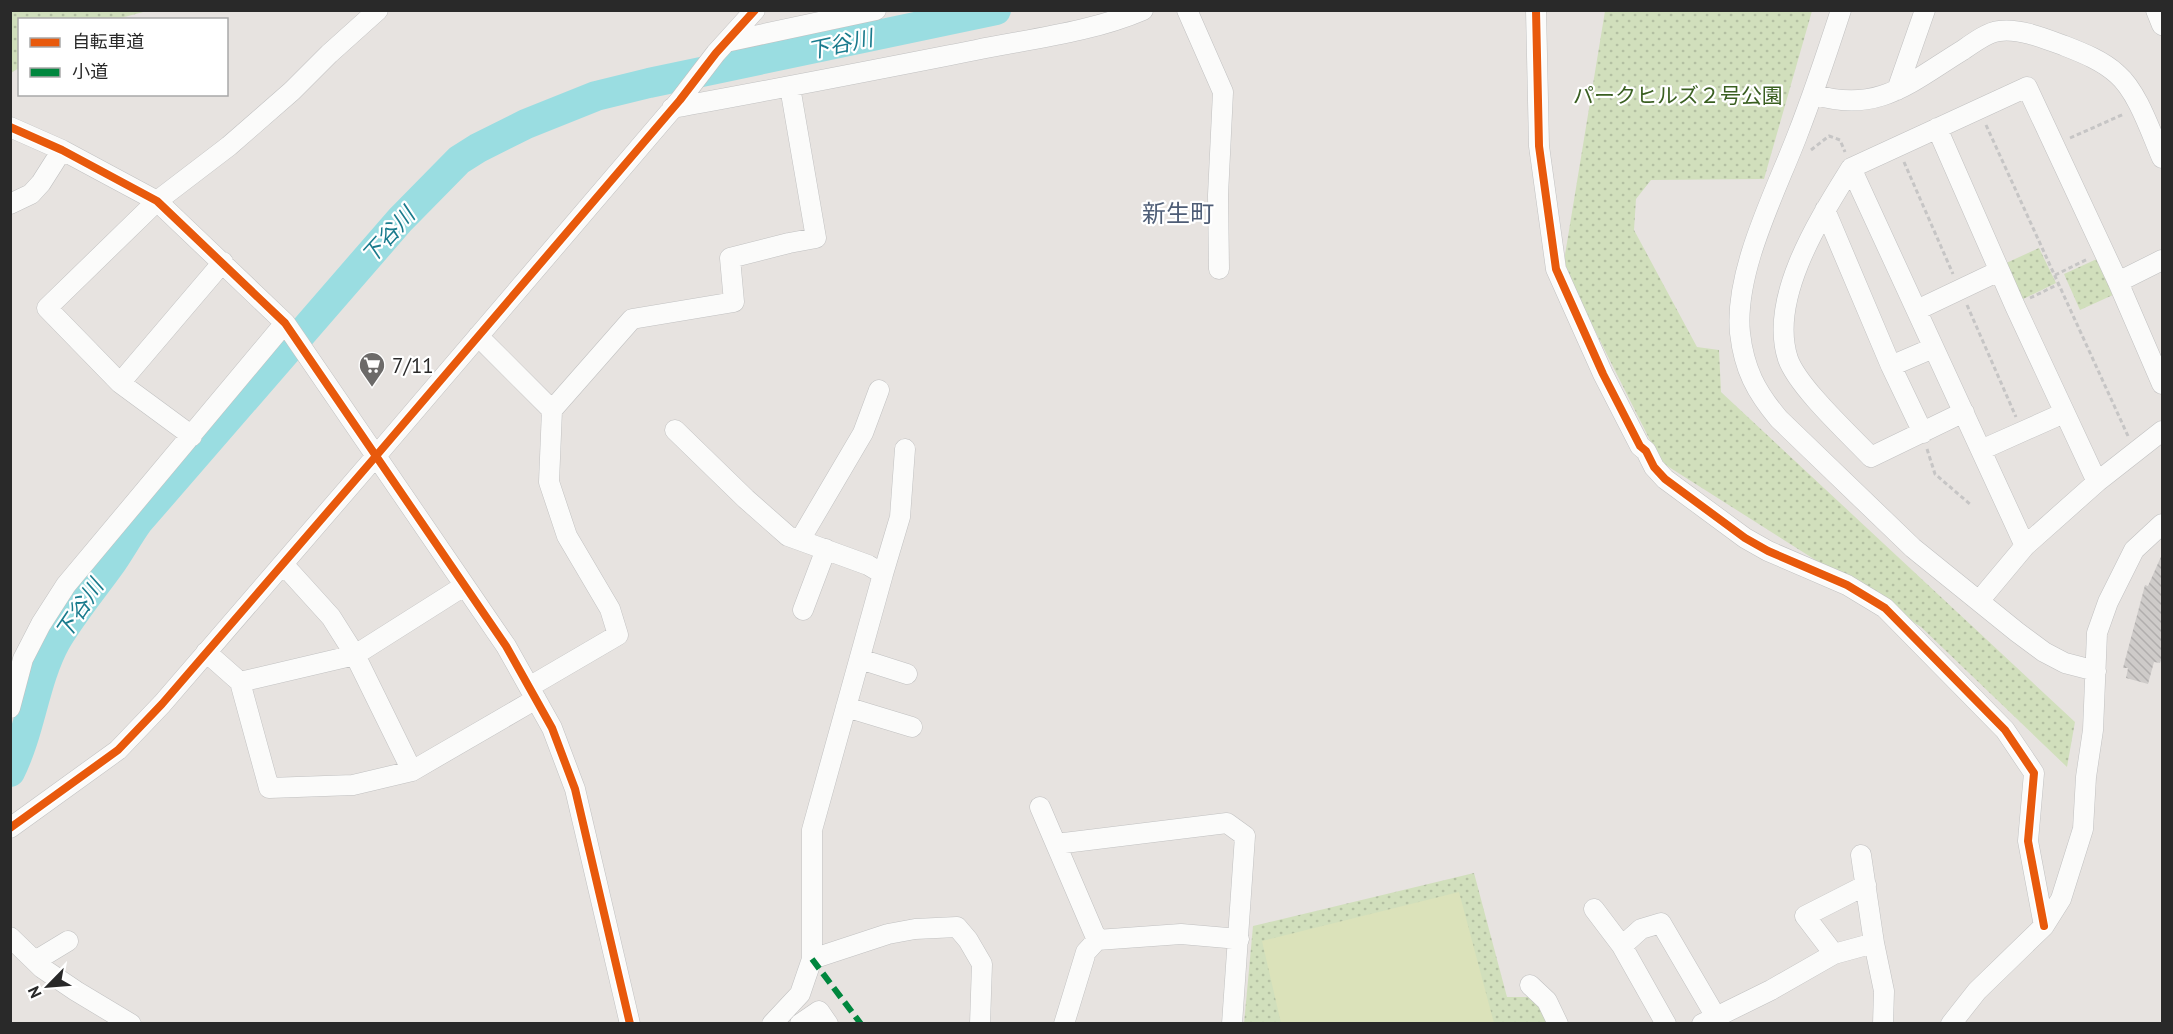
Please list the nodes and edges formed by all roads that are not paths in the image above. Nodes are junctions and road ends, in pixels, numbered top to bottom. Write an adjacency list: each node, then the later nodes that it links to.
1 (378, 10): 21 (street)
2 (876, 10): 11 (street)
3 (1143, 10): 12 (street)
4 (1187, 10): 26 (street)
5 (1536, 10): 74 (street)
6 (1841, 10): 14 (street)
7 (1926, 10): 13 (street)
8 (2156, 10): 10 (street)
9 (752, 12): 11 (street)
10 (2163, 25)
11 (721, 48): 15 (street)
12 (790, 87): 15 (street); 37 (street)
13 (1897, 90): 14 (street); 19 (street)
14 (1813, 94): 55 (street)
15 (676, 104): 31 (street)
16 (10, 127): 18 (street)
17 (1937, 128): 20 (street); 27 (street); 28 (street)
18 (62, 150): 21 (street); 22 (street)
19 (2163, 158)
20 (1851, 168): 23 (street); 29 (street)
21 (157, 201): 25 (street); 34 (street)
22 (10, 204)
23 (1825, 210): 33 (street); 42 (street)
24 (2163, 260): 28 (street)
25 (223, 262): 30 (street); 34 (street)
26 (1219, 270)
27 (1999, 271): 29 (street); 39 (street)
28 (2118, 282): 35 (street)
29 (1917, 310): 32 (street)
30 (285, 323): 43 (street); 46 (street)
31 (478, 336): 37 (street); 46 (street)
32 (1933, 348): 33 (street); 38 (street)
33 (1891, 366): 42 (street)
34 (120, 383): 43 (street)
35 (2163, 384)
36 (879, 390): 49 (street)
37 (552, 410): 63 (street)
38 (1964, 412): 42 (street); 45 (street)
39 (2064, 413): 45 (street); 47 (street)
40 (675, 430): 49 (street)
41 (2163, 432): 47 (street)
42 (1923, 433)
43 (192, 436): 65 (street)
44 (905, 449): 53 (street)
45 (1981, 450): 50 (street)
46 (376, 456): 52 (street); 54 (street)
47 (2097, 482): 50 (street)
48 (2163, 524): 60 (street)
49 (800, 540): 51 (street)
50 (2025, 546): 55 (street)
51 (826, 549): 53 (street); 56 (street)
52 (283, 564): 57 (street); 58 (street)
53 (883, 574): 59 (street)
54 (464, 586): 58 (street); 63 (street)
55 (1979, 601): 60 (street)
56 (803, 610)
57 (206, 652): 62 (street); 69 (street)
58 (355, 655): 62 (street); 67 (street)
59 (860, 659): 61 (street); 64 (street)
60 (2096, 671): 74 (street)
61 (908, 674)
62 (240, 682): 67 (street)
63 (532, 693): 67 (street); 87 (street)
64 (846, 707): 66 (street); 82 (street)
65 (10, 708)
66 (912, 727)
67 (412, 771)
68 (1040, 807): 70 (street)
69 (10, 828)
70 (1056, 844): 76 (street); 77 (street)
71 (1861, 855): 72 (street)
72 (1866, 885): 79 (street); 81 (street)
73 (1594, 909): 80 (street)
74 (2044, 926): 97 (street)
75 (10, 937): 83 (street)
76 (1239, 939): 77 (street); 93 (street)
77 (1097, 940): 92 (street)
78 (68, 941): 83 (street)
79 (1875, 943): 81 (street); 96 (street)
80 (1622, 946): 85 (street); 95 (street)
81 (1834, 954): 85 (street)
82 (812, 959): 88 (street); 91 (street)
83 (34, 961): 86 (street)
84 (1530, 985): 94 (street)
85 (1709, 1020)
86 (131, 1023)
87 (630, 1023)
88 (772, 1023)
89 (800, 1023): 90 (street)
90 (828, 1023)
91 (980, 1023)
92 (1064, 1023)
93 (1232, 1023)
94 (1558, 1023)
95 (1666, 1023)
96 (1883, 1023)
97 (1951, 1023)

